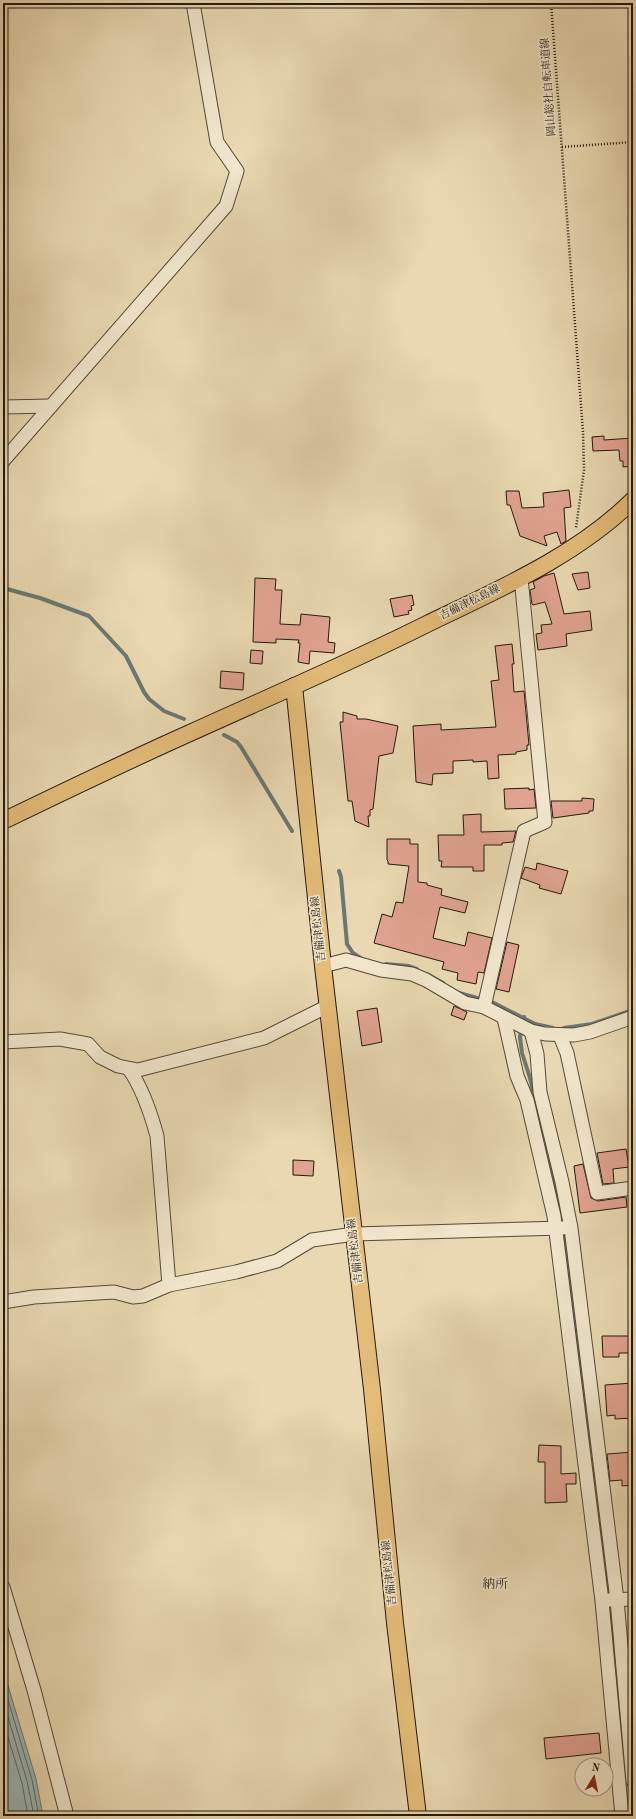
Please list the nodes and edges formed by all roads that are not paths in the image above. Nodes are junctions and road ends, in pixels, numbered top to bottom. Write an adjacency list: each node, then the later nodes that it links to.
1 (193, 3): 3 (street)
2 (3, 406): 3 (street)
3 (51, 406): 4 (street)
4 (3, 461)
5 (633, 500): 6 (main road, 吉備津松島線)
6 (521, 578): 7 (main road, 吉備津松島線); 10 (street)
7 (294, 686): 8 (main road, 吉備津松島線); 9 (main road, 吉備津松島線)
8 (3, 821)
9 (323, 966): 10 (street); 11 (main road, 吉備津松島線)
10 (485, 1003): 13 (street)
11 (328, 1006): 17 (street); 21 (main road, 吉備津松島線)
12 (633, 1017): 15 (street)
13 (504, 1018): 14 (street); 19 (street)
14 (525, 1028): 15 (street); 20 (street)
15 (560, 1036): 18 (street)
16 (3, 1042): 17 (street)
17 (129, 1069): 22 (street)
18 (633, 1188)
19 (556, 1228): 20 (street); 21 (street); 26 (street)
20 (571, 1228): 27 (street)
21 (354, 1234): 22 (street); 30 (main road, 吉備津松島線)
22 (169, 1285): 23 (street)
23 (3, 1302)
24 (3, 1587): 29 (street)
25 (633, 1599): 27 (street)
26 (602, 1600): 27 (street); 31 (street)
27 (616, 1600): 28 (street)
28 (633, 1781)
29 (67, 1816)
30 (418, 1816)
31 (622, 1816)

